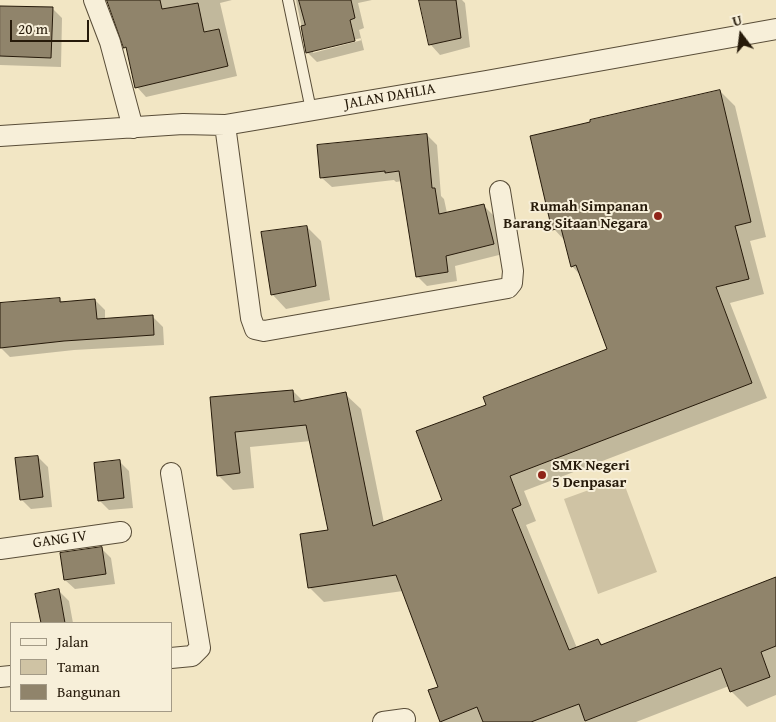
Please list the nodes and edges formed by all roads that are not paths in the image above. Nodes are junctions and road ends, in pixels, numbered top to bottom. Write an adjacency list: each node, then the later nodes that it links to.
1 (94, 0): 6 (street)
2 (288, 0): 4 (lane)
3 (776, 29): 4 (street, JALAN DAHLIA)
4 (311, 110): 5 (street, JALAN DAHLIA)
5 (226, 125): 6 (street, JALAN DAHLIA); 8 (street)
6 (134, 128): 7 (street, JALAN DAHLIA)
7 (0, 136)
8 (500, 191)
9 (171, 473): 12 (street)
10 (121, 532): 11 (street, GANG IV)
11 (0, 549)
12 (172, 658)
13 (405, 719): 14 (street)
14 (383, 722)

